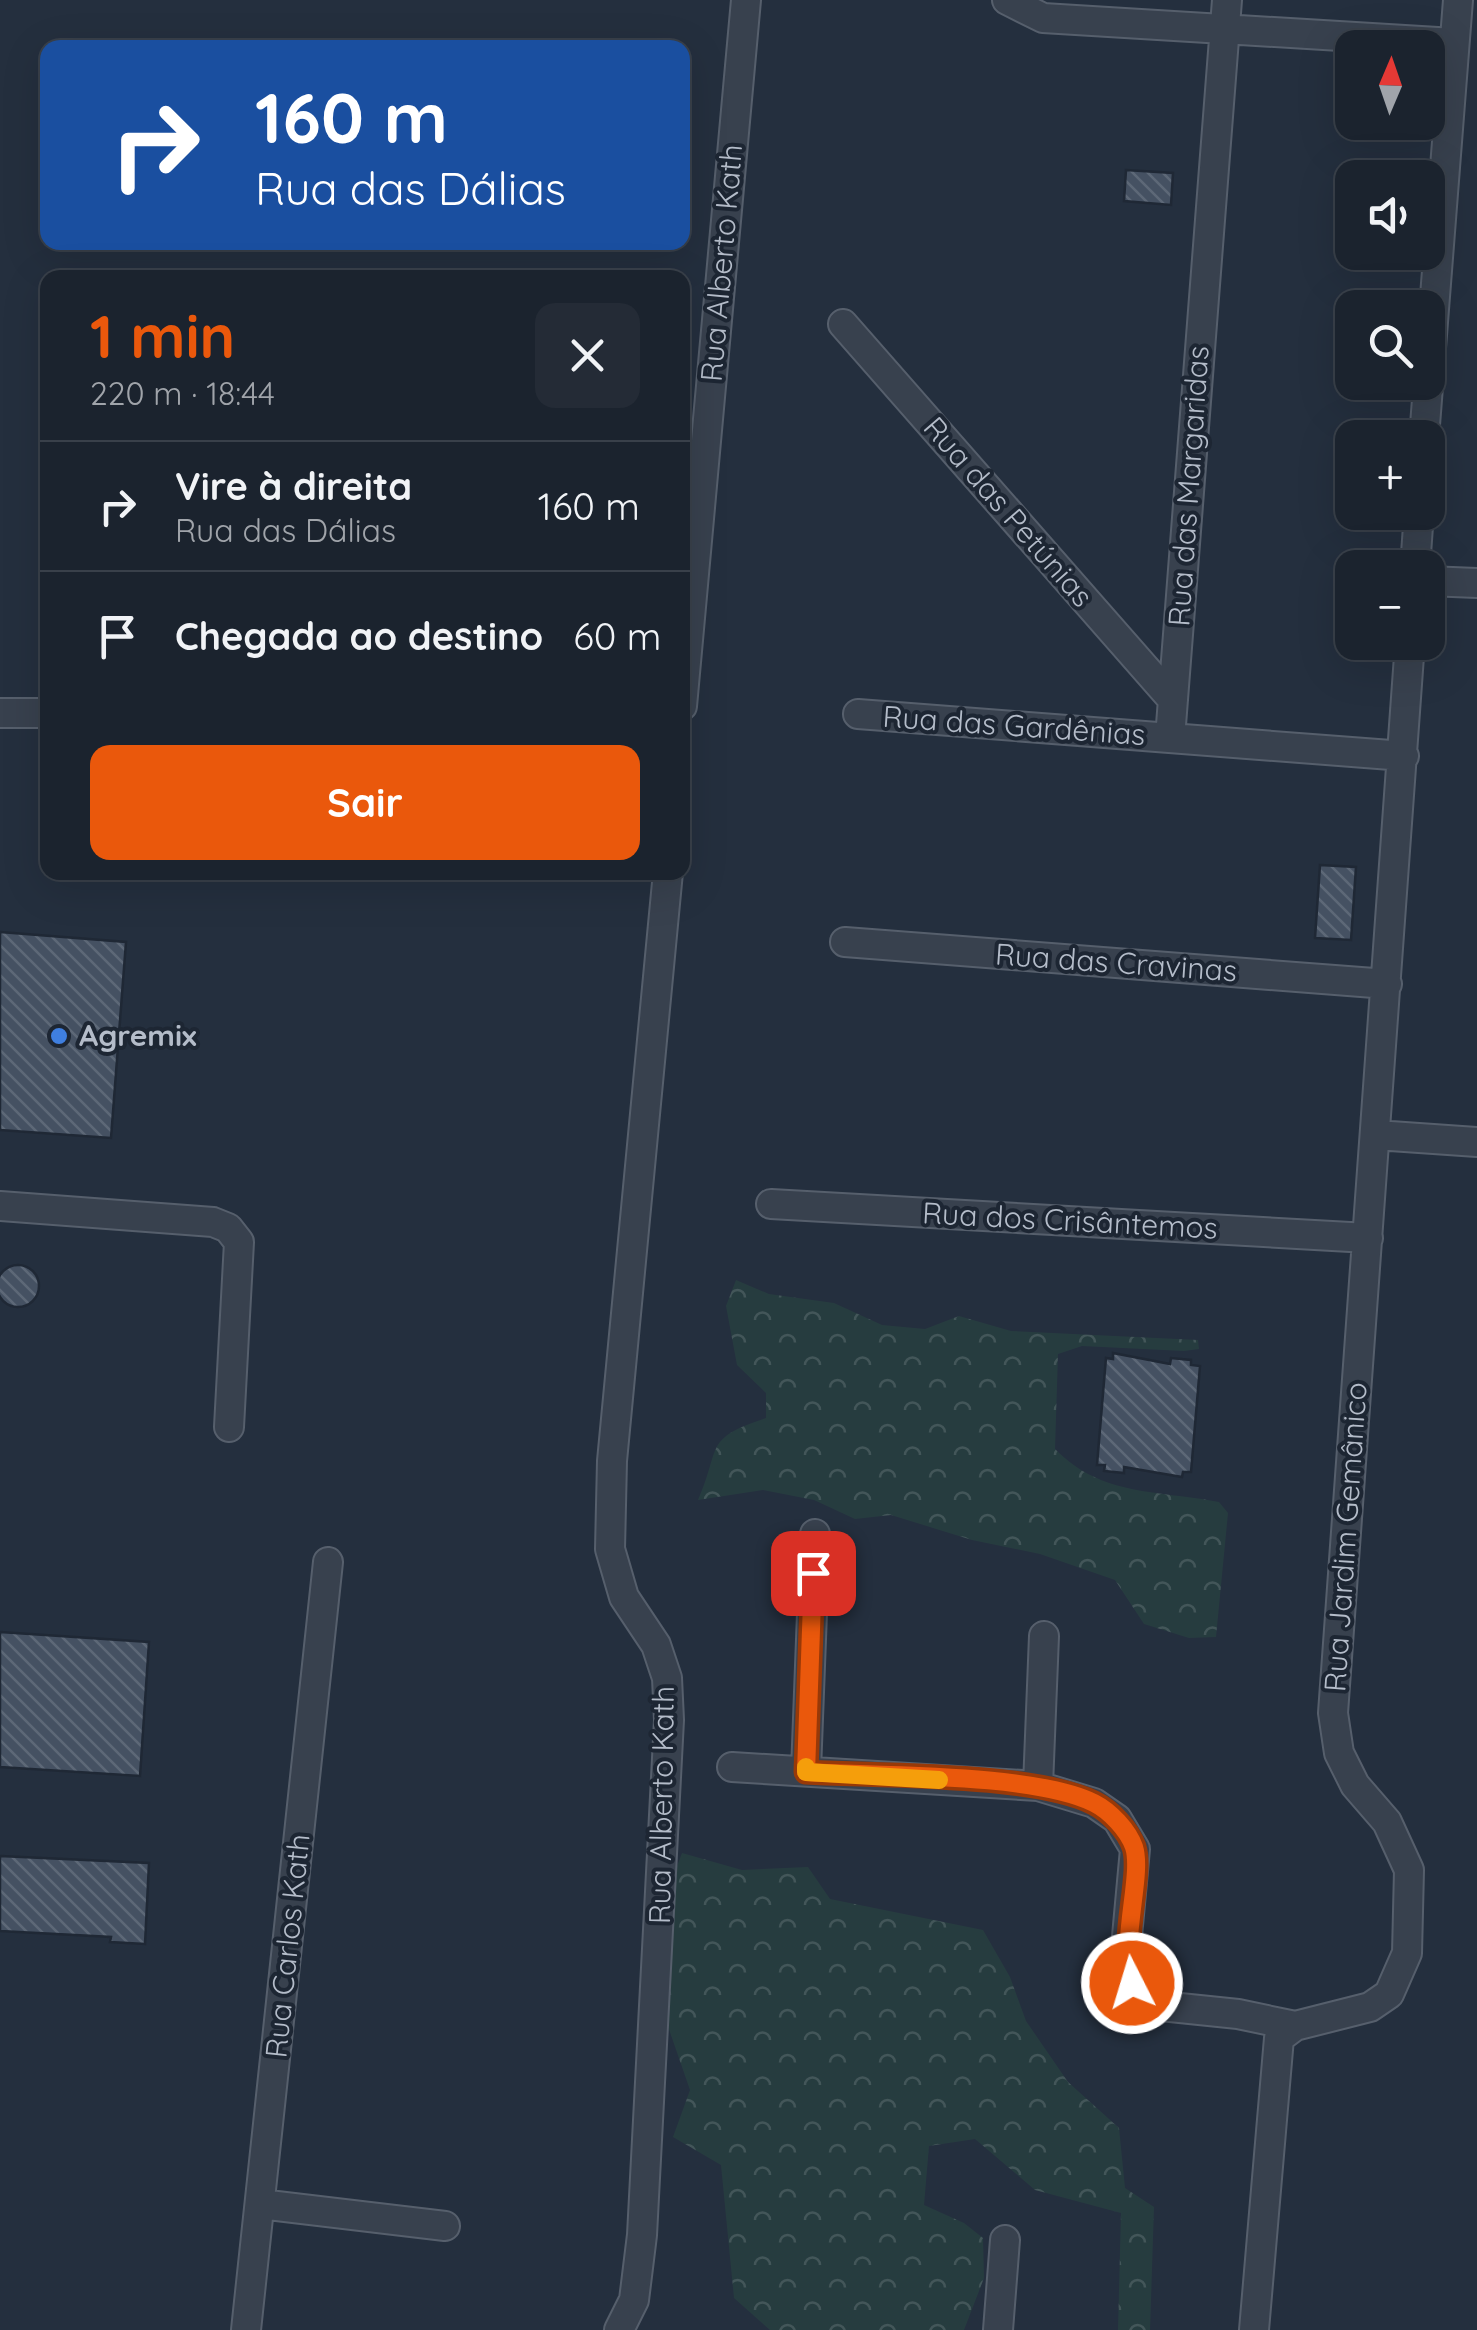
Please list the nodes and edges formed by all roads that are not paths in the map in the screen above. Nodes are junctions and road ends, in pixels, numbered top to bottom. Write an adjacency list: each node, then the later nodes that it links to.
1 (746, 0): 10 (street, Rua Alberto Kath)
2 (1458, 0): 5 (street)
3 (1008, 2): 4 (street)
4 (1226, 14): 5 (street); 12 (street, Rua das Margaridas)
5 (1454, 43): 7 (street)
6 (843, 324): 12 (street, Rua das Petúnias)
7 (1425, 420)
8 (1445, 582): 9 (street)
9 (1477, 583)
10 (690, 618)
11 (1409, 660): 17 (street, Rua Jardim Gemânico)
12 (1173, 700): 16 (street, Rua das Margaridas)
13 (0, 713): 14 (street)
14 (40, 713)
15 (858, 714): 16 (street, Rua das Gardênias)
16 (1170, 738): 17 (street)
17 (1404, 756): 20 (street, Rua Jardim Gemânico)
18 (667, 880): 38 (street, Rua Alberto Kath)
19 (845, 942): 20 (street, Rua das Cravinas)
20 (1387, 984): 21 (street, Rua Jardim Gemânico)
21 (1376, 1135): 22 (street); 25 (street, Rua Jardim Gemânico)
22 (1477, 1142)
23 (771, 1204): 25 (street, Rua dos Crisântemos)
24 (0, 1206): 26 (street)
25 (1368, 1238): 33 (street, Rua Jardim Gemânico)
26 (229, 1427)
27 (815, 1534): 31 (street)
28 (328, 1562): 34 (street, Rua Carlos Kath)
29 (1044, 1636): 32 (street)
30 (732, 1767): 31 (street)
31 (806, 1772): 32 (street)
32 (1038, 1786): 33 (street)
33 (1295, 2026): 40 (street)
34 (260, 2204): 35 (street); 37 (street, Rua Carlos Kath)
35 (445, 2226)
36 (1004, 2240): 39 (street)
37 (246, 2330)
38 (620, 2330)
39 (998, 2330)
40 (1254, 2330)

